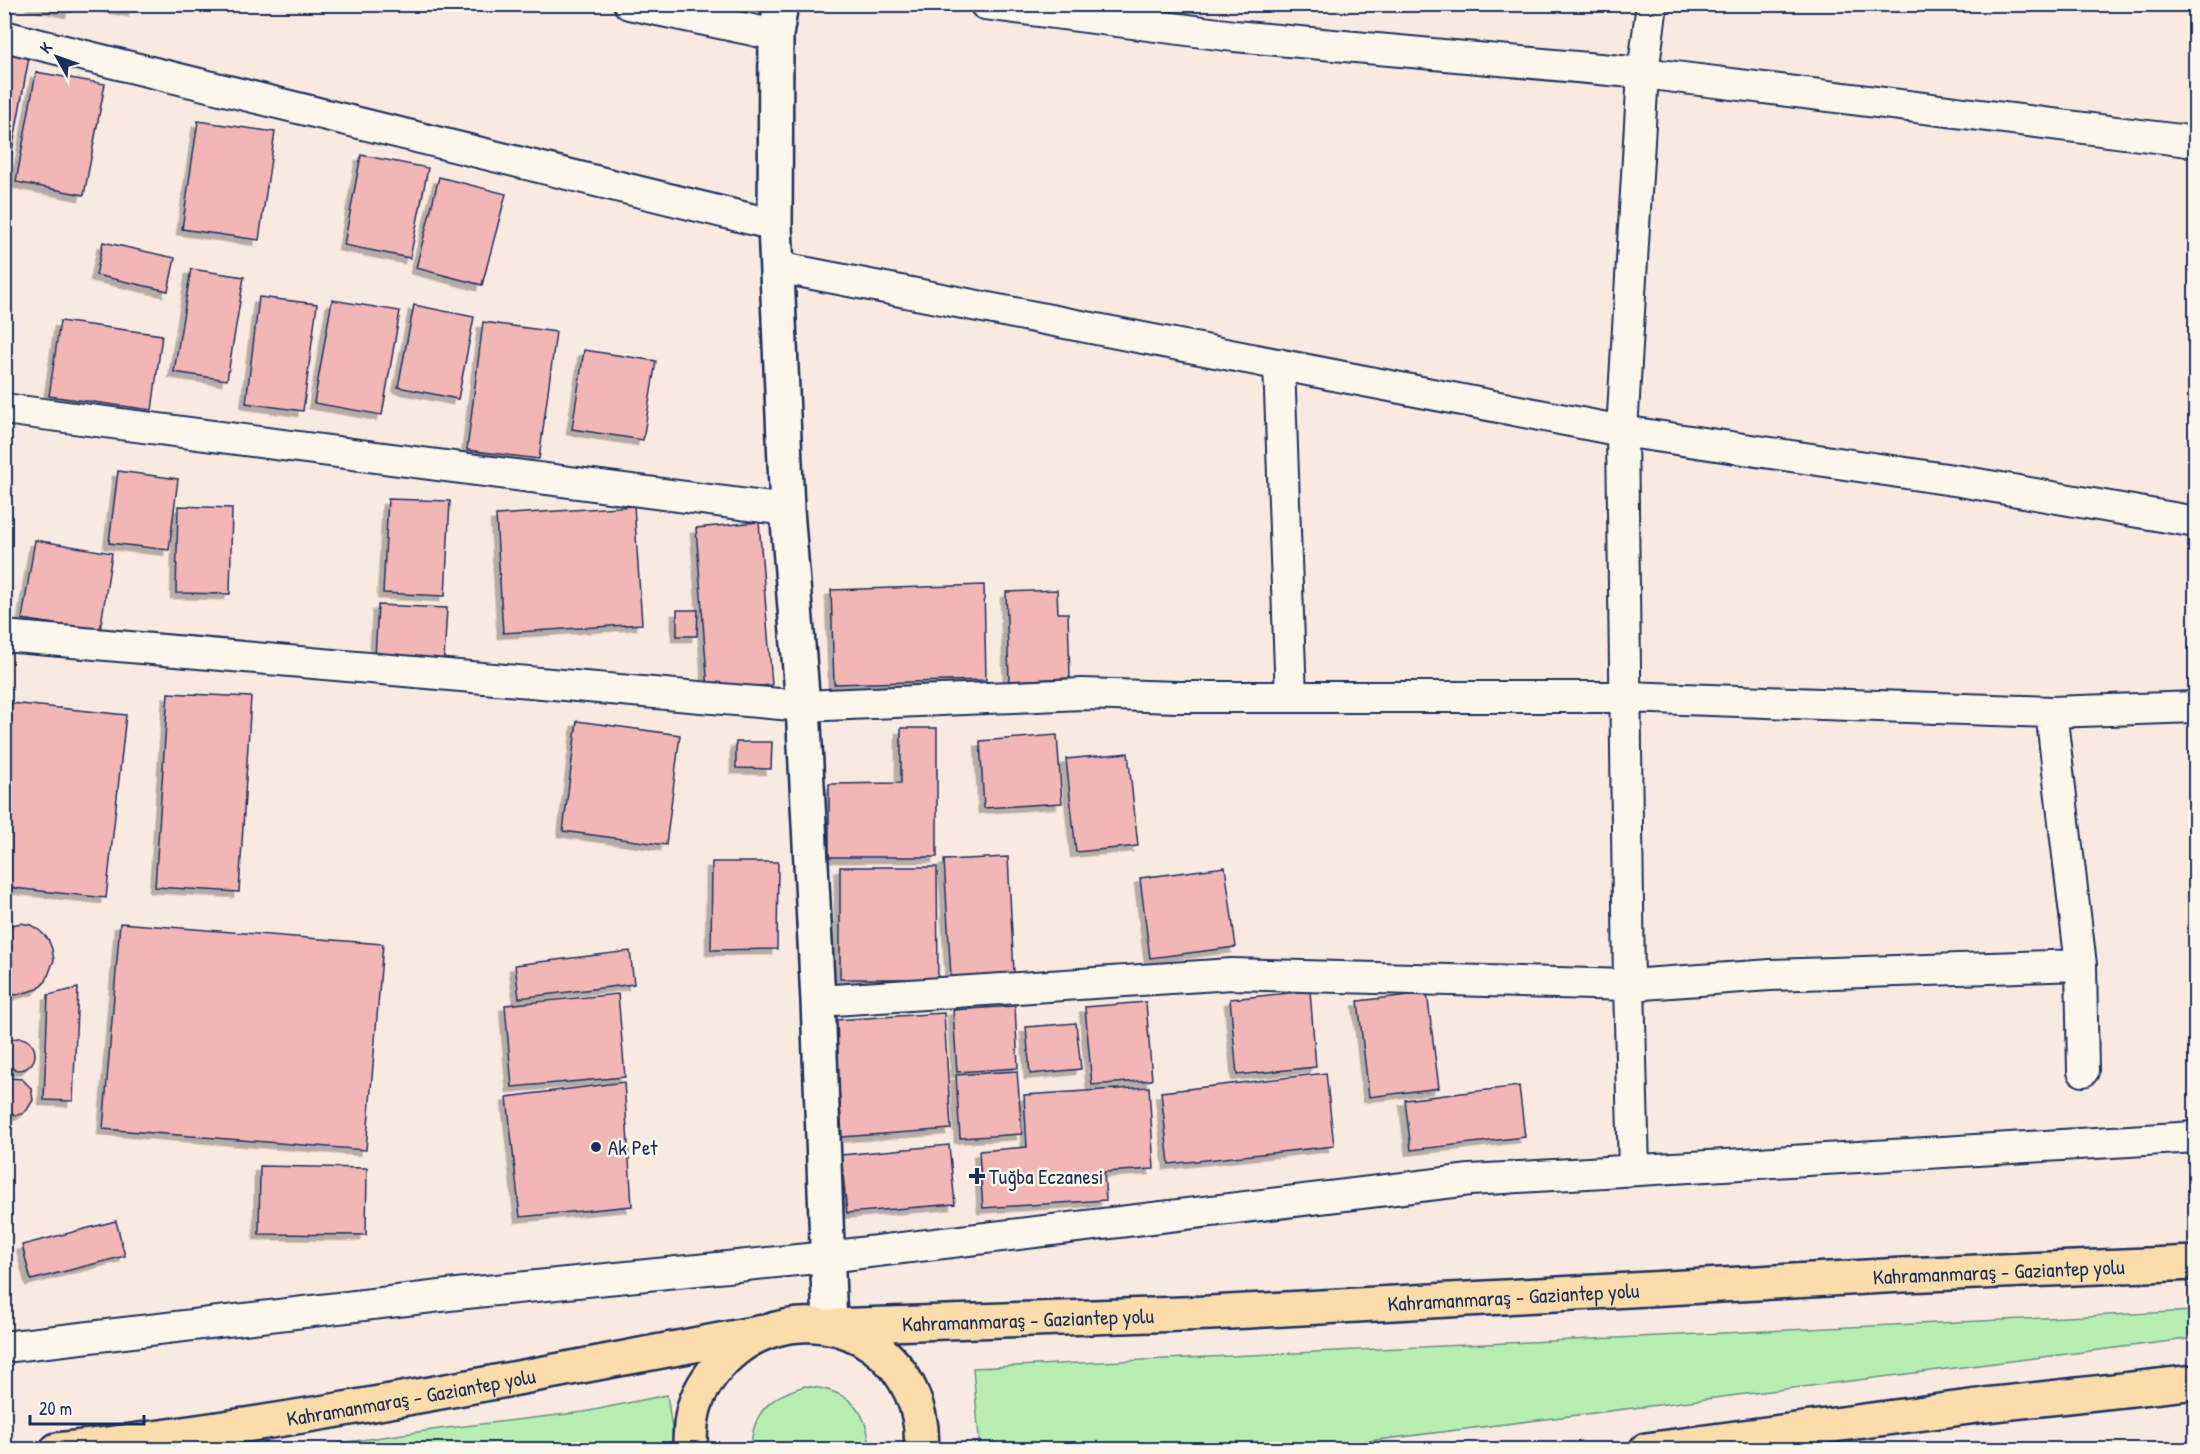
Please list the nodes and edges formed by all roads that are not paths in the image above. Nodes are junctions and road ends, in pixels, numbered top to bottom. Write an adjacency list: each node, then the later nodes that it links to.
1 (629, 4): 4 (street)
2 (986, 4): 6 (street)
3 (1652, 4): 6 (street)
4 (778, 20): 8 (street)
5 (4, 36): 8 (street)
6 (1643, 73): 7 (street); 12 (street)
7 (2196, 142)
8 (775, 225): 9 (street)
9 (777, 267): 10 (street); 13 (street)
10 (1279, 364): 12 (street); 16 (street)
11 (4, 409): 13 (street)
12 (1622, 431): 14 (street); 17 (street)
13 (787, 510): 18 (street)
14 (2196, 522)
15 (4, 636): 18 (street)
16 (1291, 697): 17 (street); 18 (street)
17 (1626, 697): 20 (street); 22 (street)
18 (803, 706): 23 (street)
19 (2196, 707): 20 (street)
20 (2051, 712): 21 (street)
21 (2081, 965): 22 (street); 24 (street)
22 (1629, 985): 23 (street); 26 (street)
23 (818, 1001): 27 (street)
24 (2083, 1071)
25 (2196, 1137): 26 (street)
26 (1634, 1170): 27 (street)
27 (827, 1257): 29 (street); 31 (street)
28 (2196, 1263): 29 (highway, Kahramanmaraş - Gaziantep yolu)
29 (830, 1326): 30 (highway); 35 (highway)
30 (764, 1332): 33 (highway, Kahramanmaraş - Gaziantep yolu); 34 (highway)
31 (4, 1347)
32 (2196, 1382): 36 (highway)
33 (57, 1449)
34 (690, 1449)
35 (921, 1449)
36 (1646, 1449)

